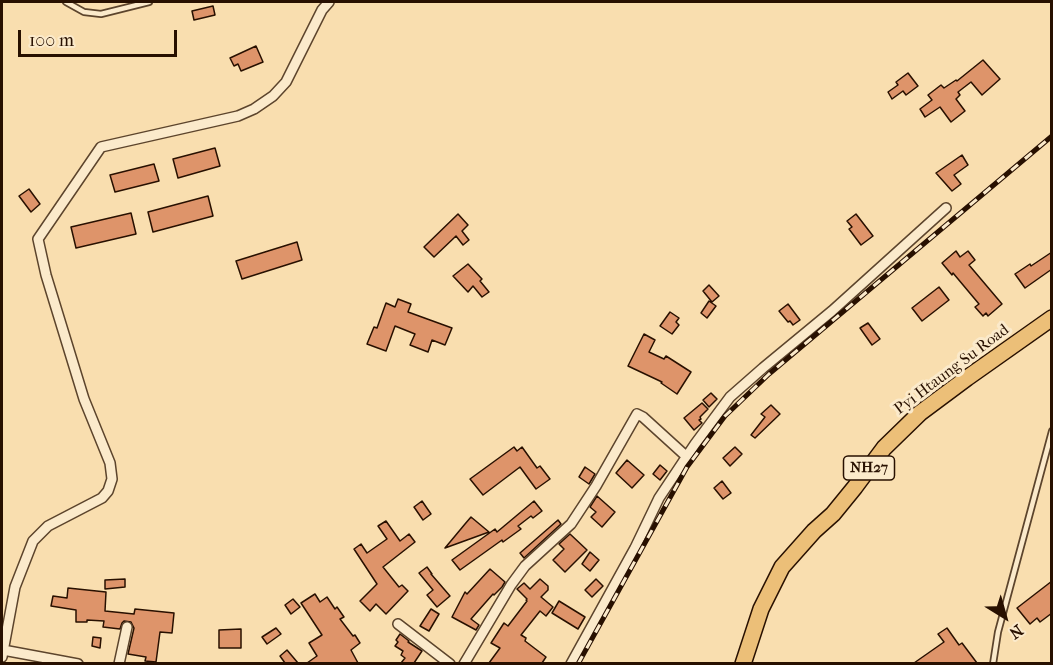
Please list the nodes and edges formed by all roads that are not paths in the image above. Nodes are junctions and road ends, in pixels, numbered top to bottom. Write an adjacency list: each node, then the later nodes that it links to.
1 (66, 2): 2 (lane)
2 (149, 2)
3 (328, 2): 10 (street)
4 (946, 208): 7 (street)
5 (1052, 318): 16 (highway, Pyi Htaung Su Road / NH27)
6 (1052, 431): 17 (lane)
7 (687, 457): 14 (street); 15 (street)
8 (398, 624): 13 (street)
9 (127, 627): 12 (street)
10 (2, 654): 11 (street)
11 (78, 663)
12 (119, 663)
13 (450, 663)
14 (464, 663)
15 (571, 663)
16 (743, 663)
17 (993, 663)

